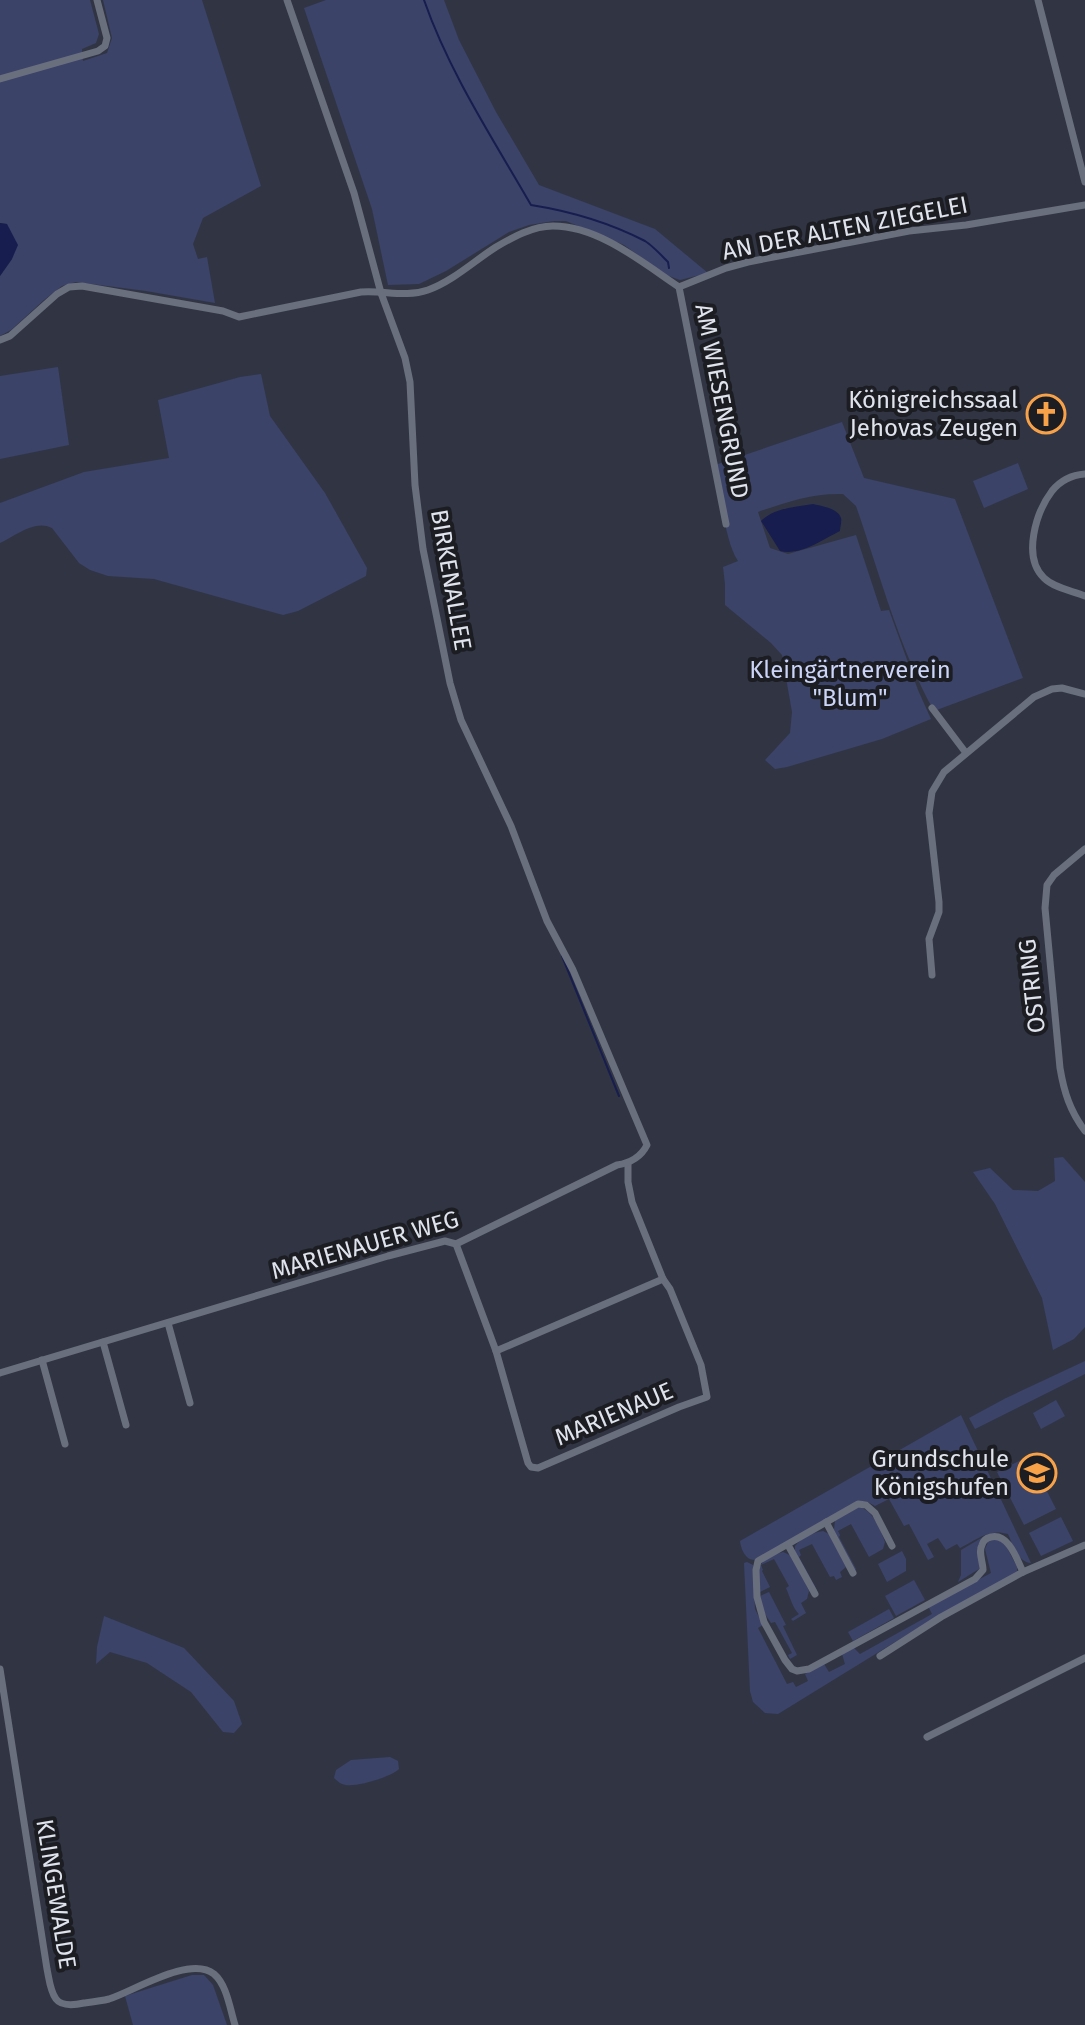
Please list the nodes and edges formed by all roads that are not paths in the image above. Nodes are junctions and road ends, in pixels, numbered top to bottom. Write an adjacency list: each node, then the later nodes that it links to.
1 (97, 0): 4 (street)
2 (287, 0): 8 (street, BIRKENALLEE)
3 (1038, 0): 5 (street)
4 (0, 79)
5 (1085, 182)
6 (1085, 205): 7 (street, AN DER ALTEN ZIEGELEI)
7 (679, 287): 8 (street); 11 (street, AM WIESENGRUND)
8 (381, 293): 9 (street); 19 (street, BIRKENALLEE)
9 (0, 340)
10 (1085, 474): 12 (street)
11 (726, 524)
12 (1085, 596)
13 (1085, 694): 15 (street)
14 (932, 708): 15 (street)
15 (966, 753): 17 (street)
16 (1085, 849): 18 (street, OSTRING)
17 (932, 975)
18 (1085, 1131)
19 (647, 1145): 20 (street, MARIENAUER WEG)
20 (628, 1164): 21 (street, MARIENAUER WEG); 22 (street, MARIENAUE)
21 (456, 1244): 23 (street, MARIENAUER WEG); 25 (street, MARIENAUE)
22 (663, 1279): 25 (street); 25 (street, MARIENAUE)
23 (168, 1323): 24 (street, MARIENAUER WEG); 28 (street)
24 (103, 1342): 26 (street, MARIENAUER WEG); 29 (street)
25 (496, 1351)
26 (42, 1360): 27 (street, MARIENAUER WEG); 30 (street)
27 (0, 1373)
28 (190, 1403)
29 (126, 1425)
30 (65, 1444)
31 (826, 1522): 32 (street); 34 (street); 36 (street)
32 (788, 1545): 35 (street); 37 (street)
33 (1085, 1545): 35 (street)
34 (892, 1546)
35 (1023, 1572): 38 (street)
36 (853, 1573)
37 (815, 1594)
38 (880, 1656)
39 (1085, 1658): 41 (street)
40 (0, 1669): 42 (street, KLINGEWALDE)
41 (927, 1737)
42 (235, 2025)

